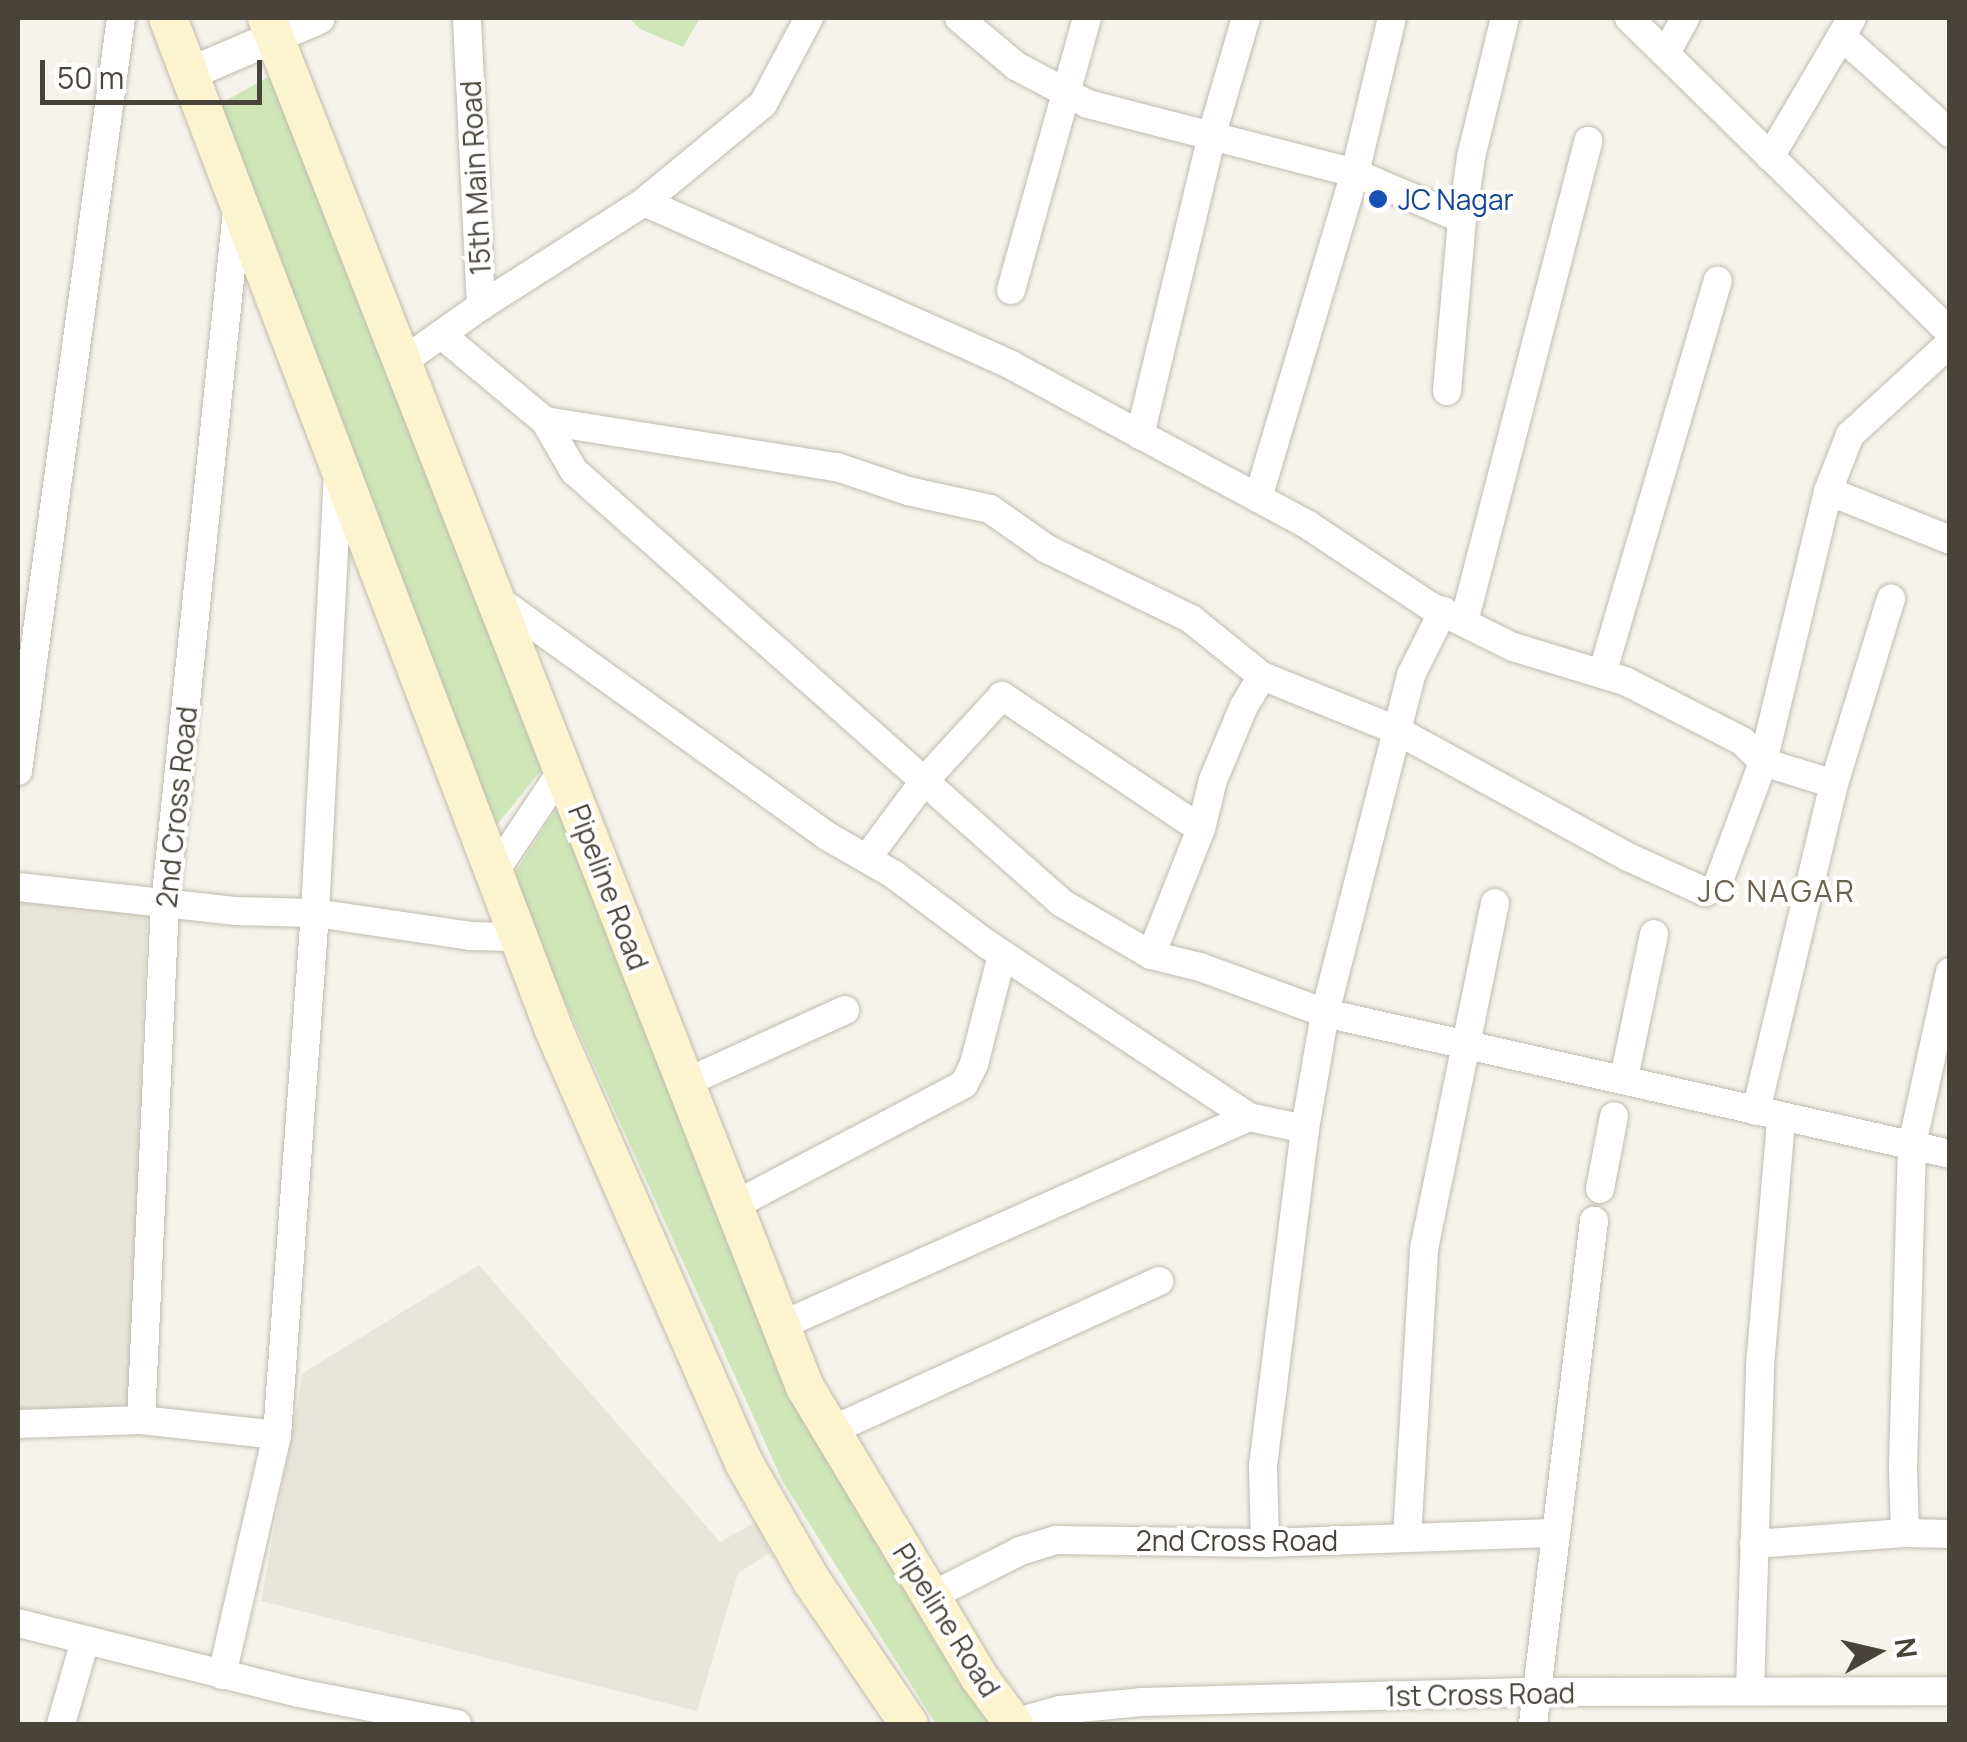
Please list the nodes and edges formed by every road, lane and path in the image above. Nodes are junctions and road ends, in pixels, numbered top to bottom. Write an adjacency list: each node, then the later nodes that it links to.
1 (121, 18): 48 (street)
2 (168, 18): 16 (main road)
3 (318, 18): 14 (street)
4 (467, 18): 28 (street, 15th Main Road)
5 (809, 18): 24 (street)
6 (959, 18): 17 (street)
7 (1087, 18): 17 (street)
8 (1246, 18): 19 (street)
9 (1392, 18): 22 (street)
10 (1506, 18): 25 (street)
11 (1629, 18): 15 (street)
12 (1685, 18): 15 (street)
13 (1847, 26): 18 (street); 21 (street)
14 (271, 27): 16 (street); 32 (main road, Pipeline Road)
15 (1667, 51): 21 (street)
16 (191, 73): 23 (main road)
17 (1066, 92): 19 (street); 27 (street)
18 (1950, 133)
19 (1212, 134): 22 (street); 35 (street)
20 (1588, 141): 42 (street)
21 (1770, 157): 29 (street)
22 (1355, 174): 25 (street); 38 (street)
23 (238, 196): 36 (main road); 55 (street, 2nd Cross Road)
24 (644, 202): 28 (street); 35 (street)
25 (1462, 219): 33 (street)
26 (1718, 281): 43 (street)
27 (1011, 290)
28 (481, 306): 30 (street, 15th Main Road)
29 (1950, 332)
30 (443, 336): 32 (street, 15th Main Road); 34 (street)
31 (1950, 343): 37 (street)
32 (406, 360): 41 (main road, Pipeline Road)
33 (1446, 391)
34 (546, 421): 44 (street); 49 (street)
35 (1140, 435): 38 (street)
36 (339, 460): 53 (main road); 57 (street)
37 (1828, 491): 39 (street); 46 (street)
38 (1258, 498): 42 (street)
39 (1950, 540)
40 (1892, 599): 50 (street)
41 (500, 600): 47 (main road, Pipeline Road); 52 (street)
42 (1453, 616): 43 (street); 45 (street)
43 (1602, 674): 46 (street)
44 (1262, 676): 45 (street); 51 (street)
45 (1396, 730): 46 (street); 64 (street)
46 (1762, 762): 50 (street)
47 (563, 769): 53 (street); 67 (main road, Pipeline Road)
48 (18, 771)
49 (925, 780): 51 (street); 52 (street); 61 (street)
50 (1834, 784): 68 (street)
51 (1200, 829): 61 (street)
52 (867, 858): 60 (street)
53 (492, 874): 59 (main road)
54 (18, 888): 55 (street)
55 (166, 904): 57 (street); 79 (street, 2nd Cross Road)
56 (1495, 904): 65 (street)
57 (316, 912): 59 (street); 82 (street)
58 (1654, 934): 66 (street)
59 (515, 937): 98 (main road)
60 (1002, 954): 70 (street); 75 (street)
61 (1151, 955): 64 (street)
62 (1950, 972): 72 (street)
63 (845, 1010): 67 (street)
64 (1324, 1013): 65 (street); 71 (street)
65 (1467, 1046): 66 (street); 86 (street)
66 (1624, 1078): 68 (street)
67 (685, 1083): 75 (main road, Pipeline Road)
68 (1768, 1115): 72 (street); 88 (street)
69 (1614, 1116): 74 (street)
70 (1249, 1117): 71 (street); 78 (street)
71 (1305, 1128): 87 (street)
72 (1912, 1145): 73 (street); 84 (street)
73 (1950, 1154)
74 (1600, 1189)
75 (732, 1206): 78 (main road, Pipeline Road)
76 (1594, 1221): 83 (street)
77 (1159, 1281): 81 (street)
78 (780, 1326): 81 (main road, Pipeline Road)
79 (141, 1420): 80 (street); 82 (street)
80 (18, 1424)
81 (828, 1432): 89 (main road, Pipeline Road)
82 (277, 1435): 92 (street)
83 (1555, 1532): 86 (street, 2nd Cross Road); 95 (street)
84 (1905, 1533): 85 (street); 88 (street)
85 (1950, 1534)
86 (1407, 1538): 87 (street, 2nd Cross Road)
87 (1265, 1543): 89 (street, 2nd Cross Road)
88 (1754, 1544): 93 (street)
89 (931, 1596): 99 (main road, Pipeline Road)
90 (18, 1624): 91 (street)
91 (86, 1641): 92 (street); 96 (street)
92 (222, 1675): 97 (street)
93 (1750, 1690): 94 (street, 1st Cross Road); 95 (street, 1st Cross Road)
94 (1950, 1691)
95 (1536, 1692): 99 (street, 1st Cross Road); 100 (street)
96 (61, 1724)
97 (457, 1724)
98 (909, 1724)
99 (1014, 1724)
100 (1533, 1724)

